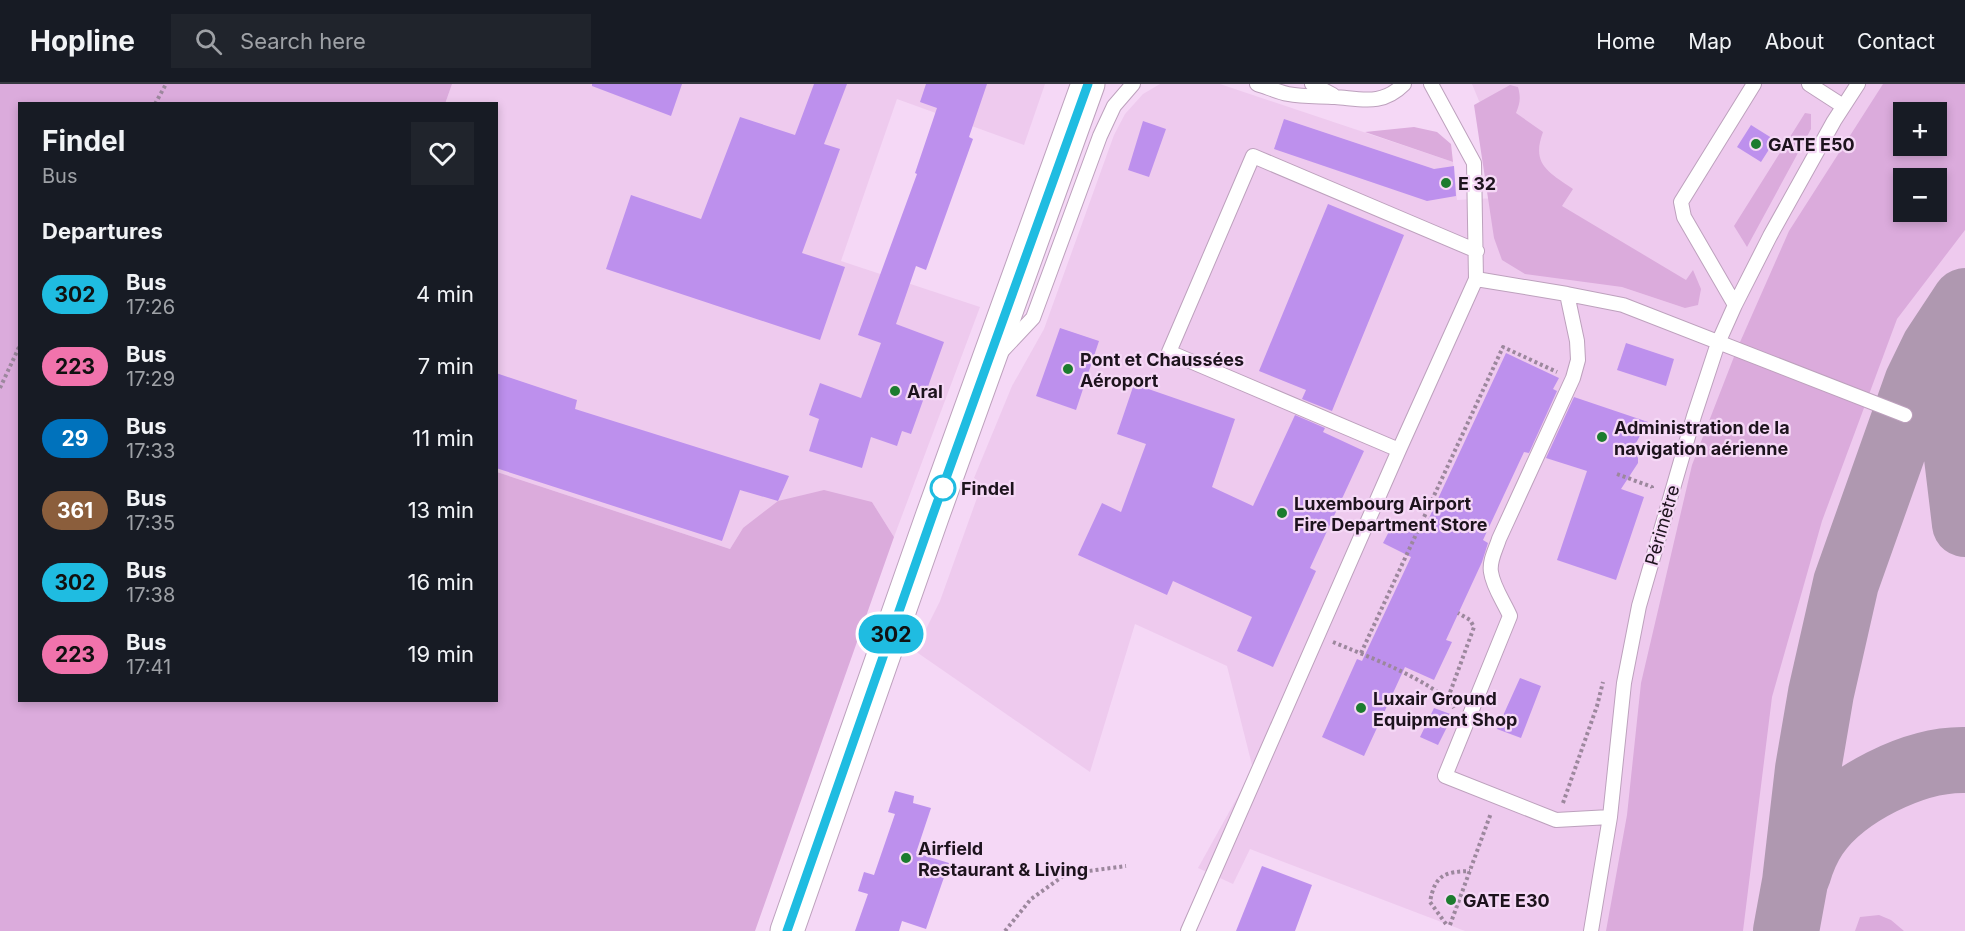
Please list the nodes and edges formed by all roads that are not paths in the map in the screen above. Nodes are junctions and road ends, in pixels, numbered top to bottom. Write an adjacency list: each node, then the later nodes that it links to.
1 (1088, 84): 17 (main road)
2 (1133, 84): 17 (lane)
3 (1257, 84): 10 (lane)
4 (1312, 84): 10 (lane)
5 (1404, 84): 10 (lane)
6 (1431, 84): 12 (lane)
7 (1754, 84): 15 (lane)
8 (1809, 84): 11 (lane)
9 (1858, 84): 11 (lane, Périmètre)
10 (1338, 97)
11 (1843, 106): 15 (lane, Périmètre)
12 (1477, 251): 13 (lane); 19 (lane)
13 (1476, 279): 14 (lane); 19 (lane)
14 (1567, 294): 16 (lane); 20 (lane)
15 (1735, 305): 16 (lane, Périmètre)
16 (1718, 343): 18 (lane); 20 (lane, Périmètre)
17 (986, 369): 21 (main road)
18 (1905, 415)
19 (1399, 450): 22 (lane)
20 (1610, 818): 23 (lane, Périmètre)
21 (787, 931)
22 (1188, 931)
23 (1591, 931)

